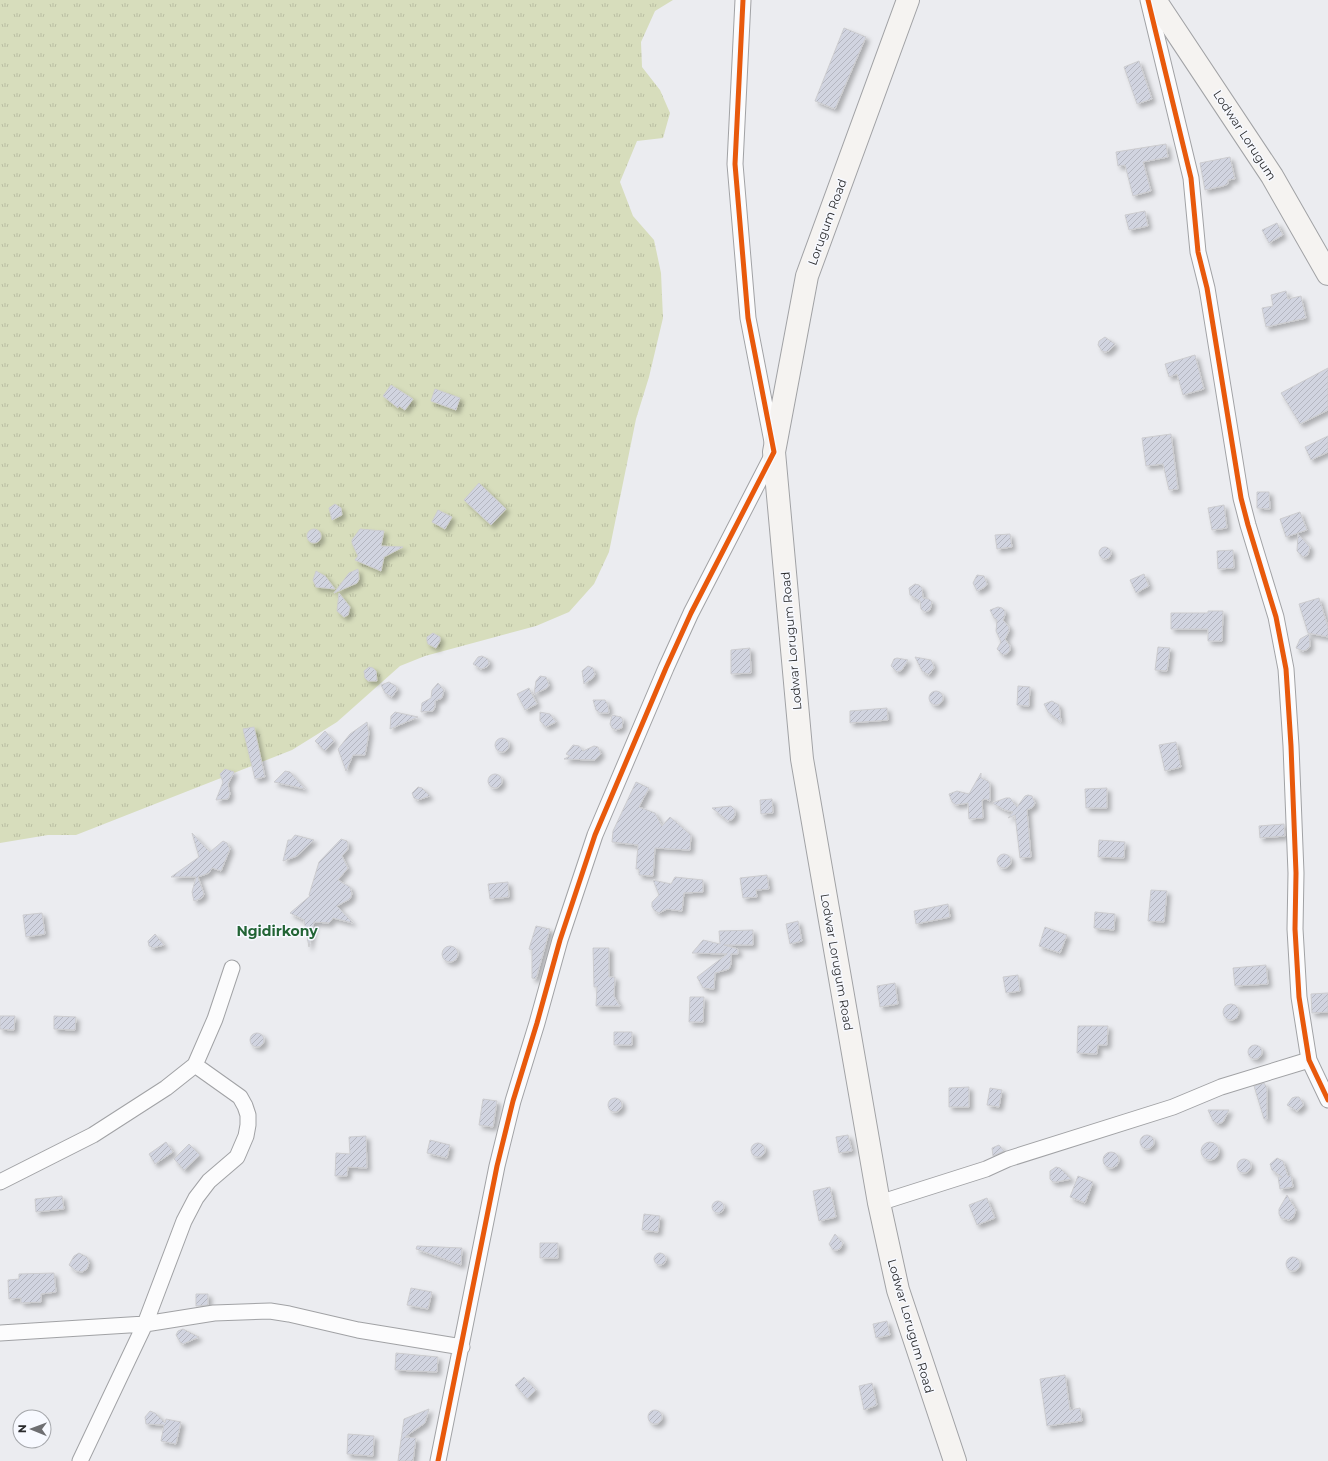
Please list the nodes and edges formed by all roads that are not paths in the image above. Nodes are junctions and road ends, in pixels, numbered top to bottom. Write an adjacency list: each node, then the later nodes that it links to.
1 (743, 0): 6 (street)
2 (908, 0): 6 (main road, Lorugum Road)
3 (1148, 0): 8 (street)
4 (1155, 0): 5 (main road, Lodwar Lorugum)
5 (1328, 274)
6 (774, 452): 12 (main road, Lodwar Lorugum Road); 15 (street)
7 (232, 968): 9 (street)
8 (1309, 1060): 10 (street); 12 (street)
9 (195, 1065): 11 (street); 13 (street)
10 (1328, 1100)
11 (0, 1182)
12 (879, 1204): 18 (main road, Lodwar Lorugum Road)
13 (145, 1324): 14 (street); 15 (street); 16 (street)
14 (0, 1333)
15 (462, 1347): 17 (street)
16 (80, 1461)
17 (438, 1461)
18 (954, 1461)

